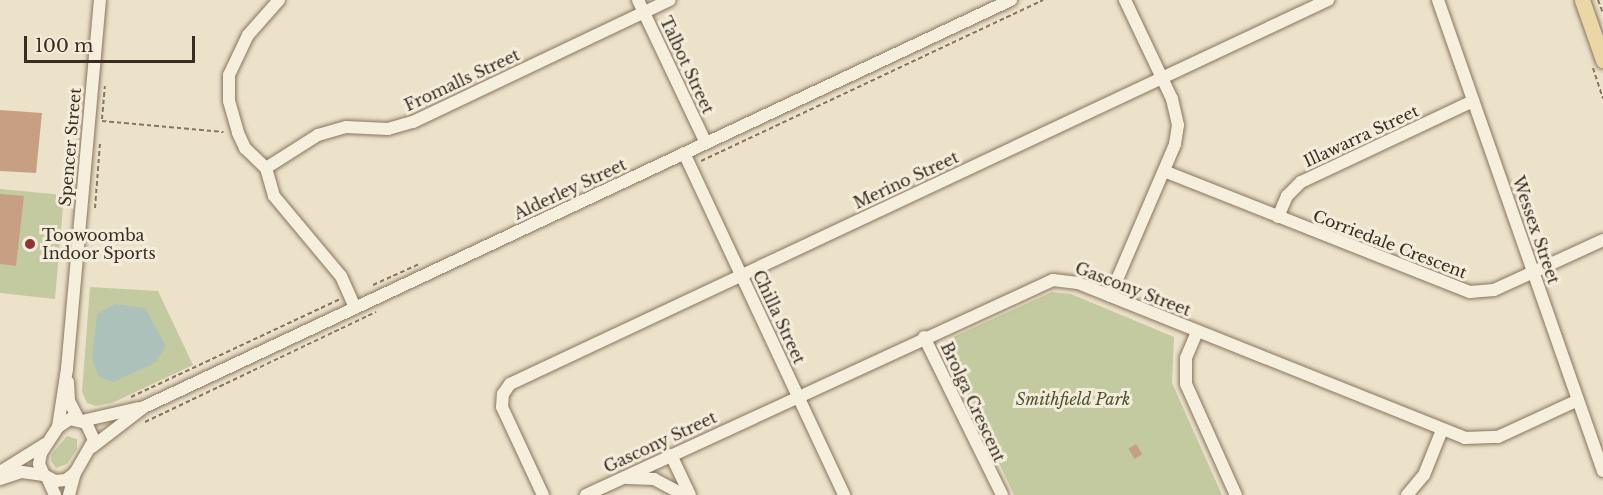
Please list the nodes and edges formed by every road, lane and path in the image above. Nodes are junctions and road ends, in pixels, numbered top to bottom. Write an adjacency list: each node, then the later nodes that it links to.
1 (100, 0): 17 (street, Spencer Street)
2 (279, 0): 18 (street)
3 (638, 0): 12 (street, Talbot Street)
4 (670, 0): 12 (street, Fromalls Street)
5 (1011, 0): 19 (street, Alderley Street)
6 (1043, 0): 21 (path)
7 (1125, 0): 15 (street)
8 (1328, 0): 15 (street, Merino Street)
9 (1438, 0): 16 (street, Wessex Street)
10 (1582, 0): 14 (main road)
11 (1598, 0): 13 (path)
12 (644, 12): 19 (street, Talbot Street); 22 (street, Fromalls Street)
13 (1603, 13)
14 (1603, 60)
15 (1162, 78): 23 (street); 28 (street, Merino Street)
16 (1473, 101): 24 (street, Illawarra Street); 27 (street, Wessex Street)
17 (90, 120): 18 (path); 35 (street, Spencer Street)
18 (238, 133): 22 (street)
19 (706, 143): 20 (street, Alderley Street)
20 (684, 153): 21 (street, Chilla Street); 31 (street, Alderley Street)
21 (690, 167): 28 (street, Chilla Street)
22 (266, 168): 29 (street)
23 (1164, 171): 24 (street, Corriedale Crescent); 30 (street)
24 (1278, 217): 27 (street, Corriedale Crescent)
25 (1603, 240): 27 (street, Corriedale Crescent)
26 (425, 261): 29 (path)
27 (1534, 273): 38 (street, Wessex Street)
28 (741, 275): 36 (street, Chilla Street); 56 (street, Merino Street)
29 (350, 296): 31 (street); 37 (path)
30 (1110, 296): 33 (street, Gascony Street); 34 (street, Gascony Street)
31 (355, 308): 39 (street, Alderley Street)
32 (378, 311): 41 (path)
33 (1197, 332): 43 (street, Gascony Street); 63 (street)
34 (924, 337): 36 (street, Gascony Street); 53 (street, Brolga Crescent)
35 (67, 369): 40 (street, Spencer Street); 42 (street, Spencer Street)
36 (798, 396): 46 (street, Gascony Street); 60 (street, Chilla Street)
37 (125, 400)
38 (1578, 400): 43 (street, Gascony Street); 47 (street, Wessex Street)
39 (144, 407): 40 (street, Alderley Street); 45 (street, Alderley Street)
40 (80, 420): 42 (street); 45 (street)
41 (140, 424)
42 (58, 427): 44 (street)
43 (1442, 430): 64 (street)
44 (48, 442): 48 (street); 50 (street)
45 (92, 447): 49 (street)
46 (671, 455): 52 (street, Gascony Street); 59 (street)
47 (1603, 471)
48 (0, 472)
49 (75, 473): 50 (street); 55 (street)
50 (46, 476): 51 (street); 54 (street)
51 (0, 479)
52 (621, 479): 57 (street, Gascony Street); 58 (street)
53 (992, 482): 61 (street, Brolga Crescent); 62 (street, Brolga Crescent)
54 (55, 495)
55 (69, 495)
56 (543, 495)
57 (586, 495)
58 (684, 495)
59 (690, 495)
60 (844, 495)
61 (996, 495)
62 (1002, 495)
63 (1236, 495)
64 (1407, 495)

